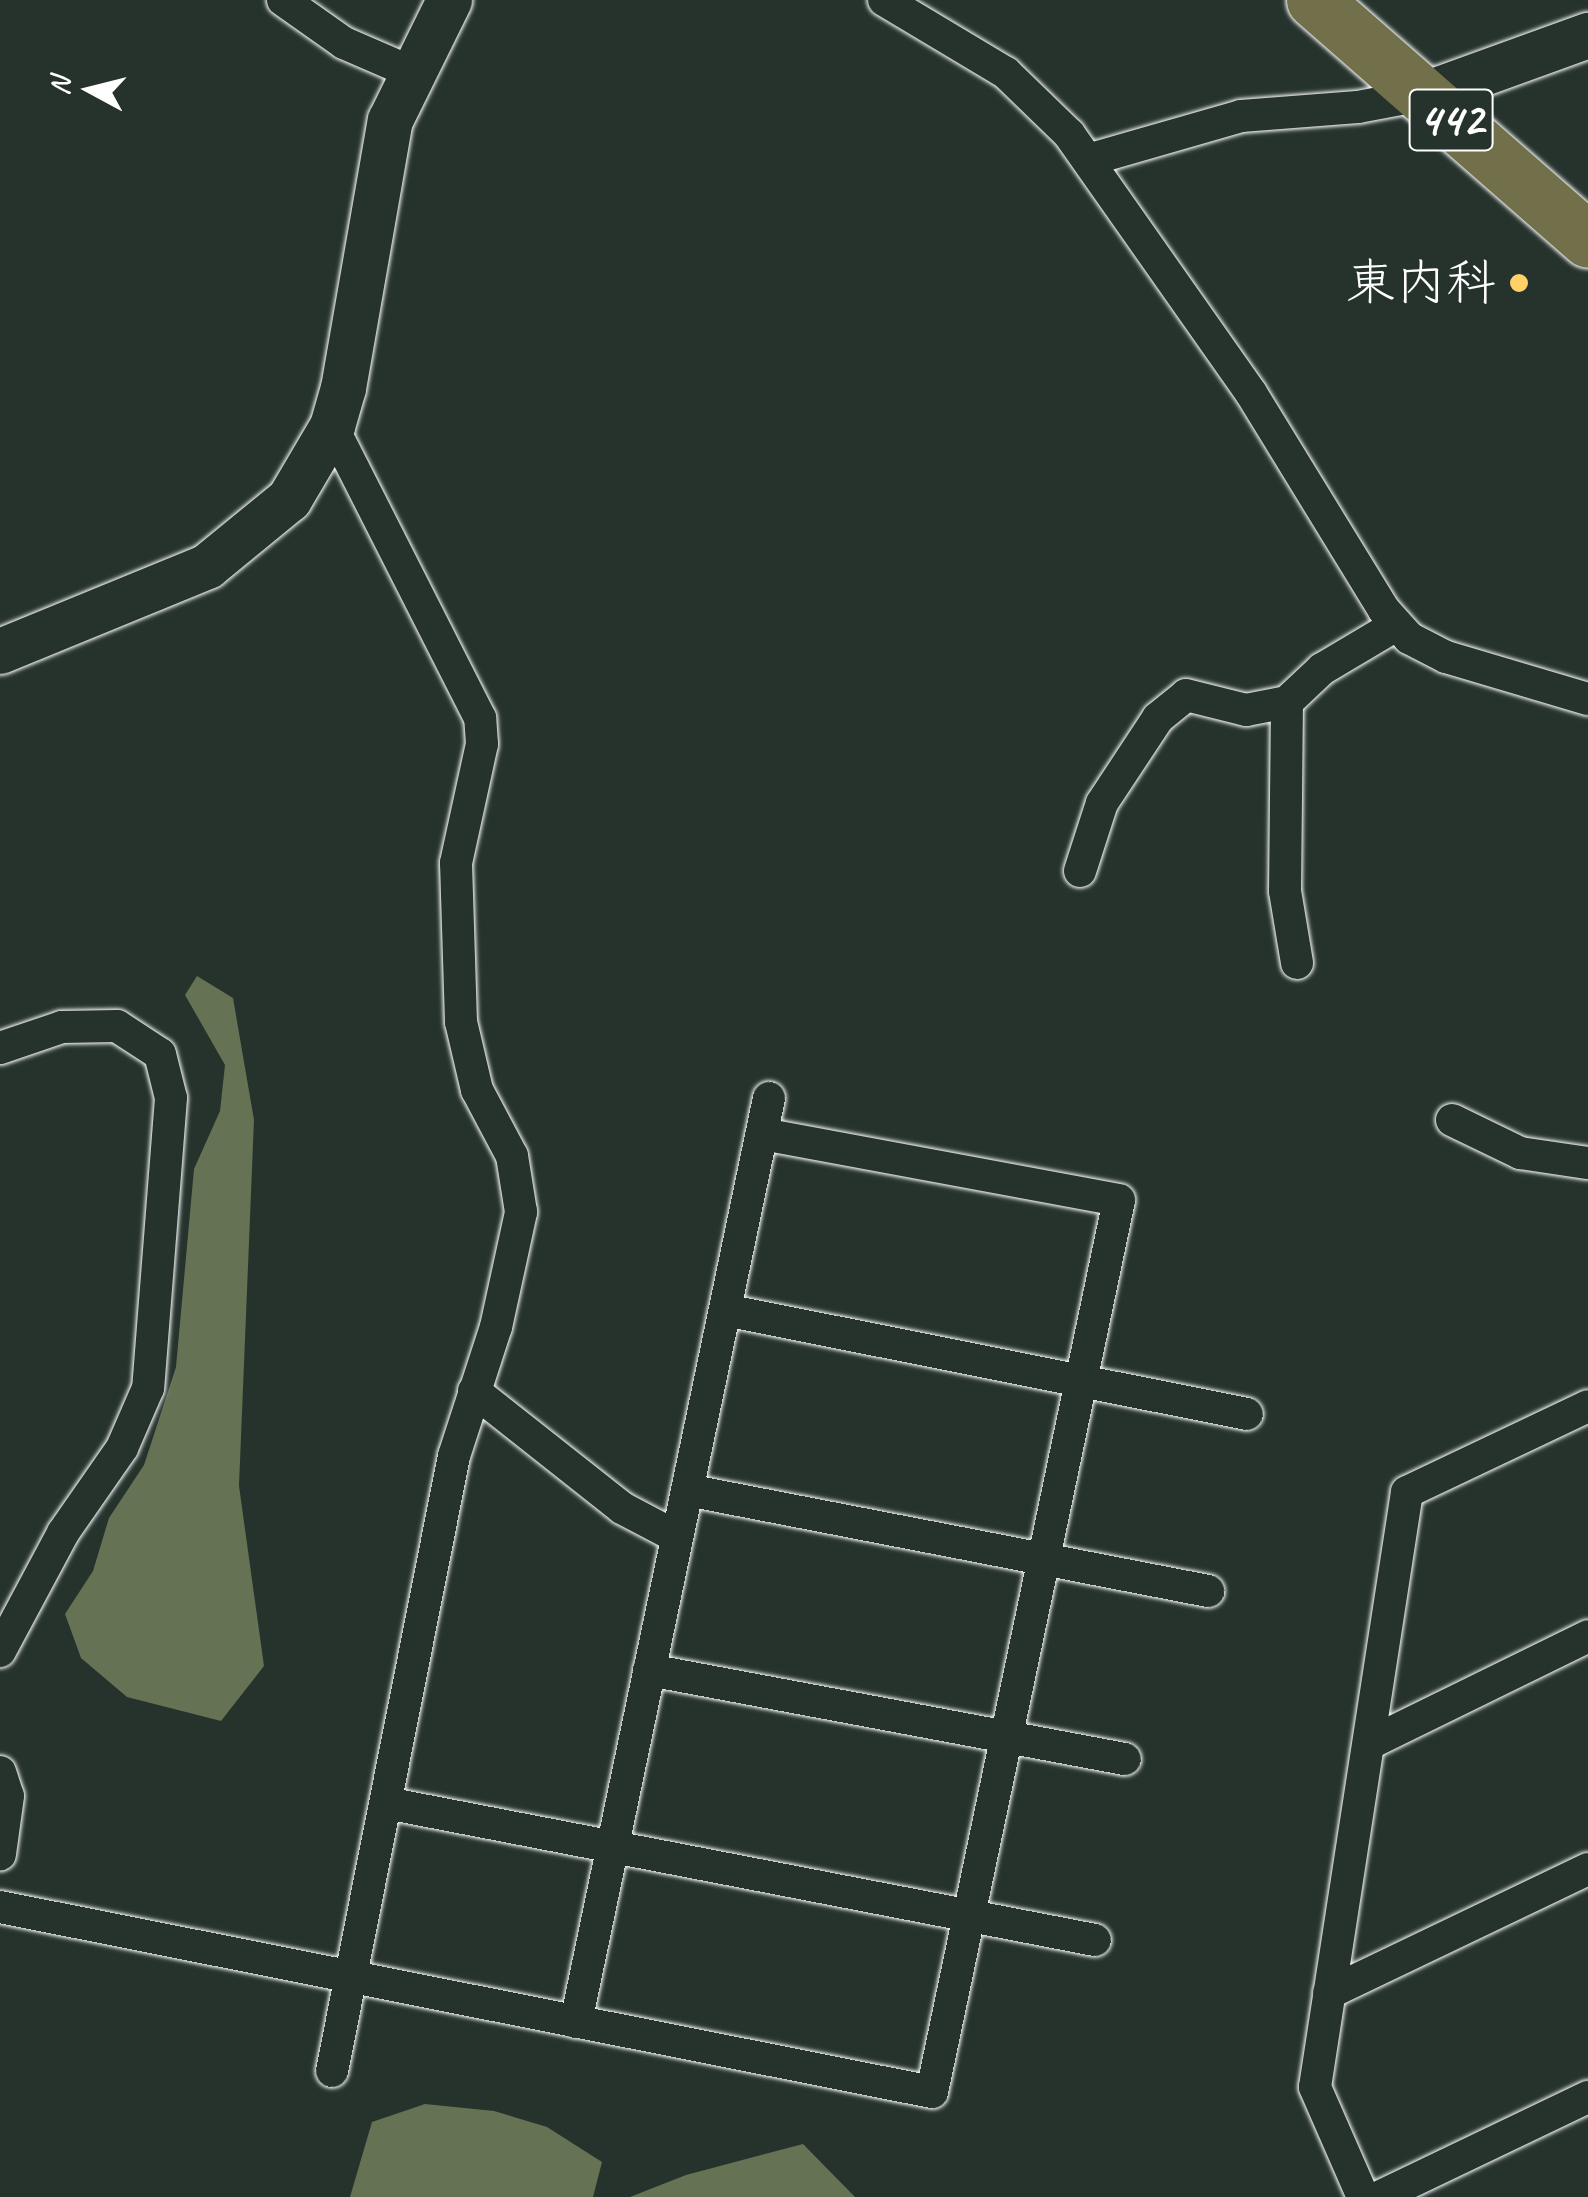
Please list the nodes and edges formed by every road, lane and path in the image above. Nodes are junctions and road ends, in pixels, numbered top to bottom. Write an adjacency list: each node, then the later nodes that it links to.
1 (284, 0): 6 (street)
2 (449, 0): 6 (street)
3 (884, 0): 8 (street)
4 (1314, 0): 7 (highway, 442)
5 (1588, 35): 7 (street)
6 (411, 72): 10 (street)
7 (1422, 95): 8 (street); 9 (highway, 442)
8 (1088, 160): 11 (street)
9 (1588, 240)
10 (332, 426): 12 (street); 24 (street)
11 (1396, 625): 13 (street); 14 (street)
12 (0, 651)
13 (1588, 699)
14 (1287, 702): 15 (street); 16 (street)
15 (1080, 871)
16 (1297, 964)
17 (0, 1048): 32 (street)
18 (770, 1098): 20 (street)
19 (1452, 1120): 21 (street)
20 (762, 1134): 22 (street); 23 (street)
21 (1588, 1163)
22 (725, 1310): 23 (street); 27 (street)
23 (1081, 1381): 26 (street); 29 (street)
24 (474, 1391): 28 (street); 38 (street)
25 (1588, 1406): 35 (street)
26 (1248, 1414)
27 (687, 1490): 28 (street); 29 (street)
28 (677, 1537): 33 (street)
29 (1044, 1559): 30 (street); 34 (street)
30 (1208, 1591)
31 (1588, 1636): 35 (street)
32 (0, 1651)
33 (649, 1670): 34 (street); 39 (street)
34 (1006, 1737): 36 (street); 43 (street)
35 (1370, 1743): 46 (street)
36 (1126, 1759)
37 (0, 1772): 40 (street)
38 (386, 1803): 39 (street); 45 (street)
39 (612, 1848): 43 (street); 47 (street)
40 (0, 1854)
41 (1588, 1869): 46 (street)
42 (0, 1907): 45 (street)
43 (969, 1916): 44 (street); 47 (street)
44 (1095, 1940)
45 (350, 1977): 47 (street); 48 (street)
46 (1329, 1993): 50 (street)
47 (576, 2022)
48 (332, 2072)
49 (1588, 2097): 51 (street)
50 (1363, 2197)
51 (1378, 2197)

